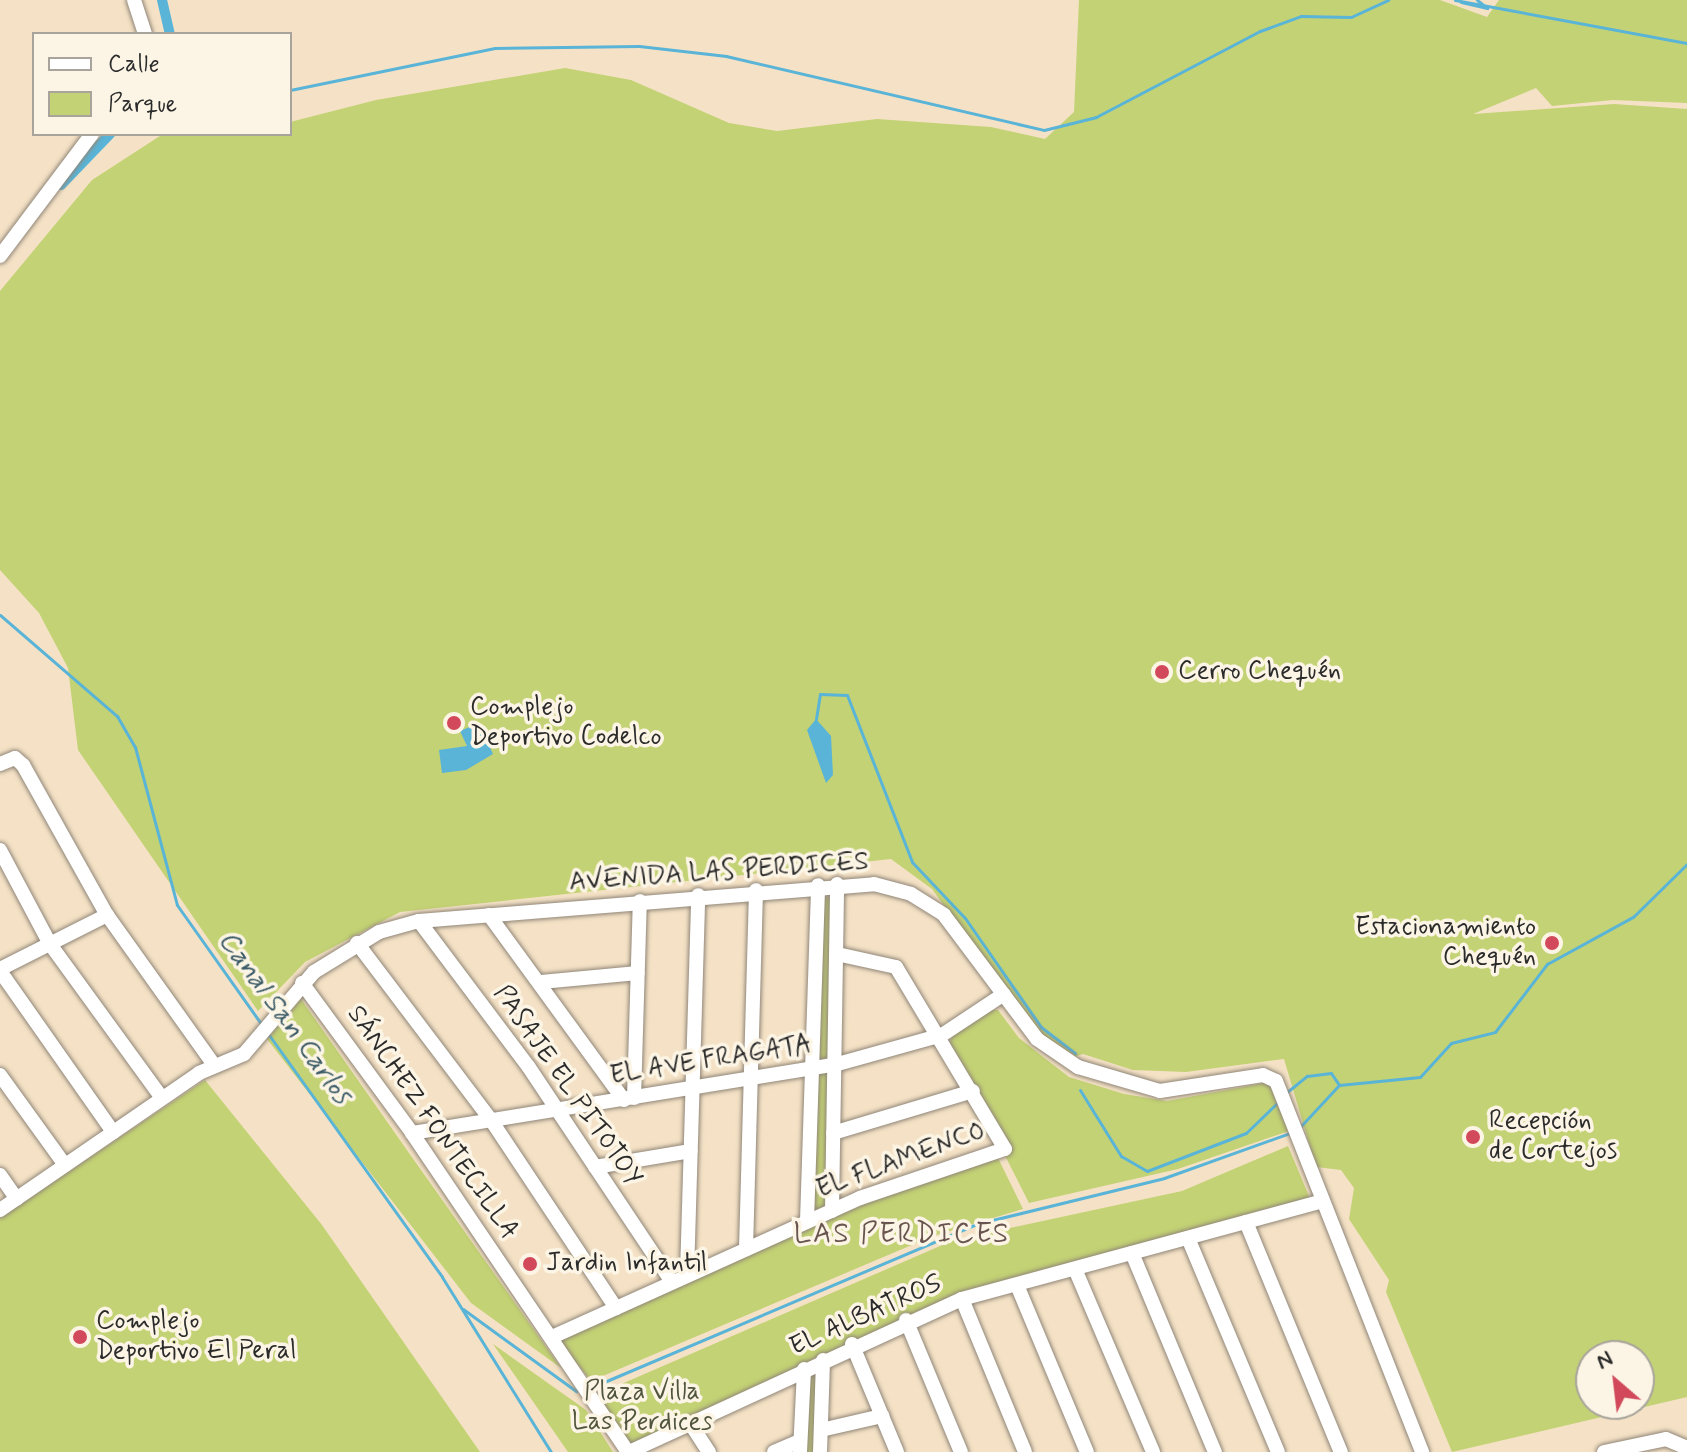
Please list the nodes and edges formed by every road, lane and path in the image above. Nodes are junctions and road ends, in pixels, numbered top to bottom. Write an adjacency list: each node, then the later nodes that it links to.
1 (134, 0): 2 (street)
2 (144, 32)
3 (90, 136): 4 (street)
4 (0, 256)
5 (0, 764): 12 (street)
6 (0, 850): 16 (street)
7 (837, 884): 8 (street, AVENIDA LAS PERDICES); 17 (street); 22 (street, AVENIDA LAS PERDICES)
8 (818, 885): 9 (street, AVENIDA LAS PERDICES); 26 (street)
9 (756, 890): 10 (street, AVENIDA LAS PERDICES); 28 (street)
10 (698, 895): 11 (street, AVENIDA LAS PERDICES); 29 (street)
11 (640, 901): 13 (street, AVENIDA LAS PERDICES); 19 (street)
12 (107, 915): 16 (street); 24 (street)
13 (489, 915): 14 (street, AVENIDA LAS PERDICES); 20 (street)
14 (419, 921): 15 (street, AVENIDA LAS PERDICES); 33 (street, PASAJE EL PITOTOY)
15 (357, 943): 21 (street, AVENIDA LAS PERDICES); 34 (street)
16 (50, 944): 18 (street); 31 (street)
17 (837, 954): 23 (street); 25 (street)
18 (0, 970): 35 (street)
19 (638, 973): 20 (street); 32 (street)
20 (541, 982): 32 (street)
21 (302, 983): 24 (street, AVENIDA LAS PERDICES); 36 (street, SÁNCHEZ FONTECILLA)
22 (1004, 994): 23 (street, EL AVE FRAGATA); 43 (street, AVENIDA LAS PERDICES)
23 (942, 1035): 25 (street, EL AVE FRAGATA); 30 (street)
24 (214, 1065): 31 (street)
25 (834, 1065): 26 (street, EL AVE FRAGATA); 37 (street)
26 (812, 1070): 28 (street, EL AVE FRAGATA); 46 (street)
27 (0, 1075): 39 (street)
28 (751, 1080): 29 (street, EL AVE FRAGATA); 49 (street)
29 (692, 1089): 32 (street, EL AVE FRAGATA); 38 (street)
30 (973, 1091): 37 (street); 45 (street, EL FLAMENCO)
31 (162, 1098): 35 (street)
32 (629, 1099): 33 (street, EL AVE FRAGATA)
33 (557, 1110): 34 (street, EL AVE FRAGATA); 40 (street, PASAJE EL PITOTOY)
34 (491, 1120): 36 (street, EL AVE FRAGATA); 56 (street)
35 (113, 1132): 39 (street)
36 (412, 1133): 58 (street, SÁNCHEZ FONTECILLA)
37 (833, 1133): 45 (street)
38 (691, 1151): 40 (street); 52 (street)
39 (65, 1165): 42 (street)
40 (595, 1167): 53 (street, PASAJE EL PITOTOY)
41 (0, 1175): 42 (street)
42 (17, 1199): 44 (street)
43 (1318, 1202): 47 (street, EL ALBATROS); 79 (street)
44 (0, 1210)
45 (832, 1211): 46 (street, EL FLAMENCO)
46 (807, 1221): 49 (street, EL FLAMENCO)
47 (1246, 1222): 48 (street, EL ALBATROS); 78 (street)
48 (1188, 1238): 50 (street, EL ALBATROS); 77 (street)
49 (746, 1249): 52 (street, EL FLAMENCO)
50 (1132, 1253): 51 (street, EL ALBATROS); 76 (street)
51 (1075, 1269): 54 (street, EL ALBATROS); 75 (street)
52 (687, 1275): 53 (street, EL FLAMENCO)
53 (672, 1282): 56 (street, EL FLAMENCO)
54 (1017, 1285): 55 (street, EL ALBATROS); 74 (street)
55 (962, 1299): 57 (street, EL ALBATROS); 73 (street)
56 (616, 1308): 58 (street, EL FLAMENCO)
57 (906, 1320): 59 (street, EL ALBATROS); 72 (street)
58 (552, 1337): 67 (street, SÁNCHEZ FONTECILLA)
59 (852, 1344): 60 (street, EL ALBATROS); 62 (street)
60 (823, 1360): 61 (street, EL ALBATROS); 64 (street)
61 (804, 1369): 63 (street, EL ALBATROS); 65 (street)
62 (882, 1416): 64 (street); 71 (street)
63 (690, 1423): 67 (street, EL ALBATROS); 68 (street)
64 (821, 1430): 70 (street)
65 (800, 1446): 69 (street)
66 (1684, 1446): 80 (street)
67 (628, 1452)
68 (709, 1452)
69 (774, 1452)
70 (820, 1452)
71 (897, 1452)
72 (961, 1452)
73 (1025, 1452)
74 (1087, 1452)
75 (1153, 1452)
76 (1215, 1452)
77 (1278, 1452)
78 (1341, 1452)
79 (1422, 1452)
80 (1604, 1452)

